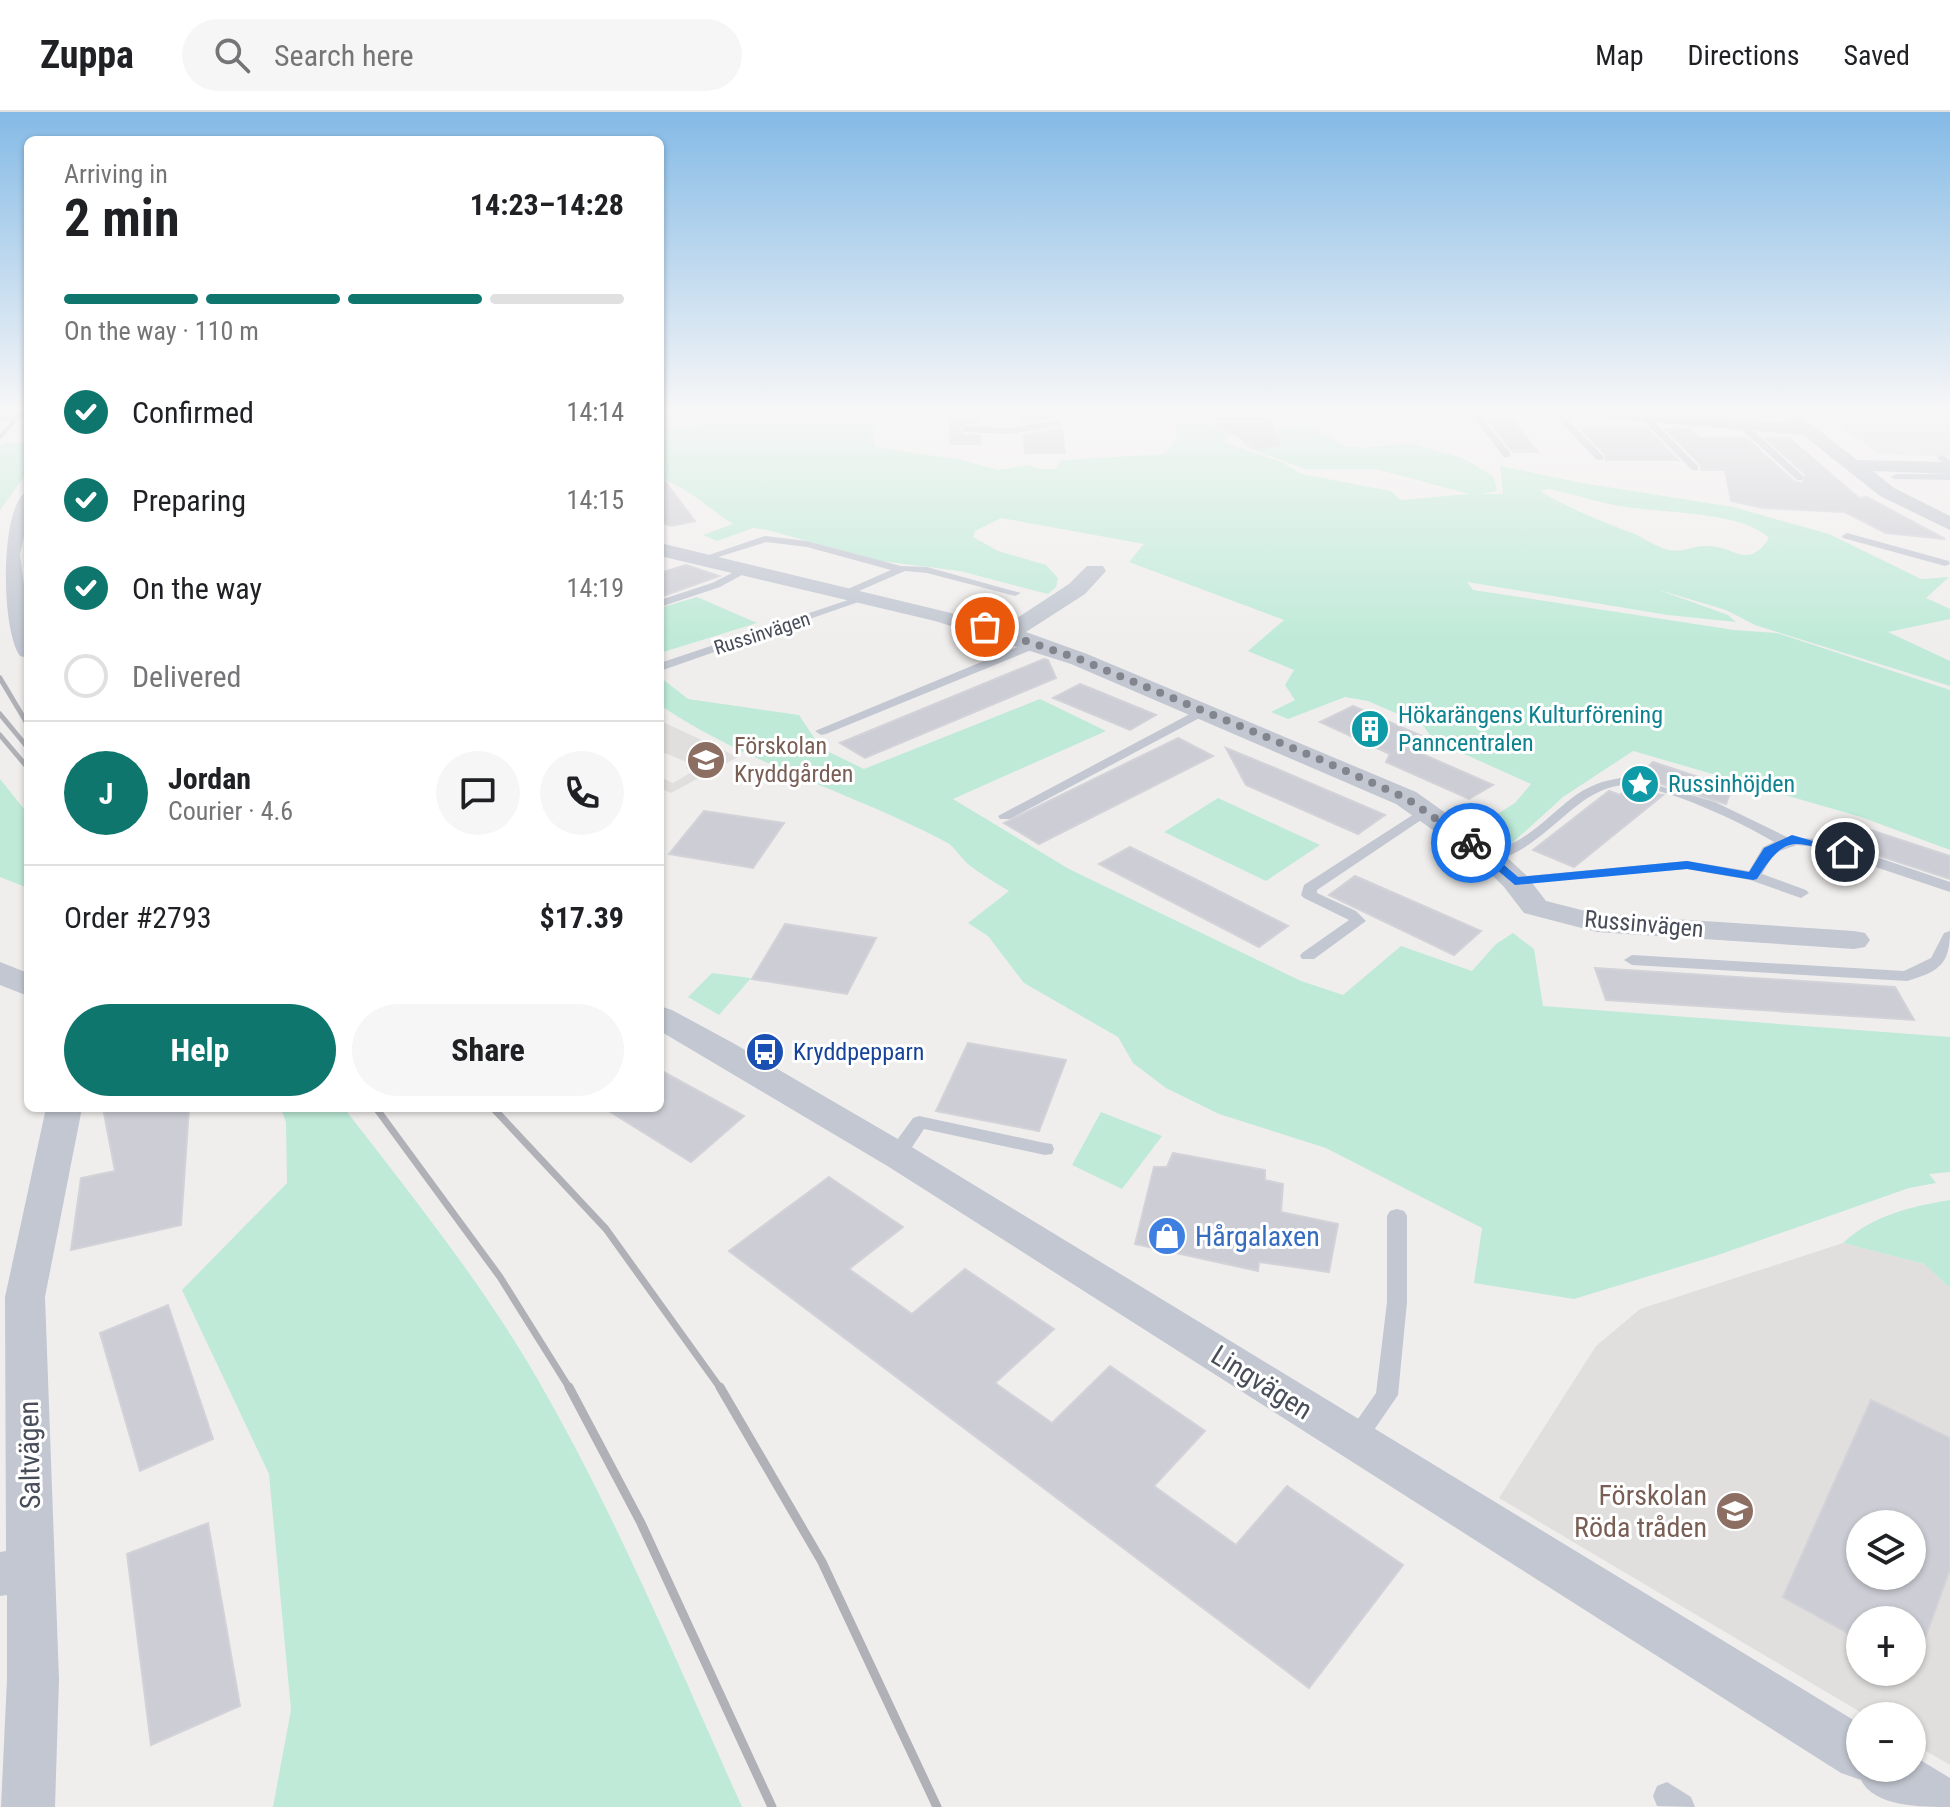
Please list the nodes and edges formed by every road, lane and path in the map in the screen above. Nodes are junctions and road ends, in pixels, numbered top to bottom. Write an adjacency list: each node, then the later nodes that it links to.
1 (1882, 488): 3 (street)
2 (24, 504): 5 (street)
3 (1950, 524)
4 (1847, 536): 8 (lane)
5 (18, 546): 17 (street)
6 (664, 550): 7 (street, Russinvägen)
7 (699, 560): 9 (lane); 10 (street, Russinvägen)
8 (1945, 563)
9 (897, 568): 12 (lane); 13 (lane)
10 (744, 571): 13 (street, Russinvägen); 14 (lane)
11 (1095, 571): 15 (street)
12 (1015, 593)
13 (854, 596): 15 (street, Russinvägen); 18 (lane, Russinvägen)
14 (664, 603)
15 (1008, 634): 16 (street, Russinvägen)
16 (1037, 643): 19 (street, Russinvägen); 20 (lane)
17 (24, 644)
18 (664, 666)
19 (1203, 711): 21 (street, Russinvägen); 22 (lane)
20 (821, 731)
21 (1425, 811): 24 (street, Russinvägen); 31 (lane)
22 (1005, 816)
23 (1785, 842): 24 (lane); 25 (lane); 27 (lane)
24 (1491, 858): 26 (street, Russinvägen)
25 (1753, 876): 26 (lane); 28 (lane)
26 (1515, 881): 30 (street, Russinvägen)
27 (1950, 887)
28 (1801, 893)
29 (1950, 936): 32 (lane)
30 (1854, 940)
31 (1308, 956)
32 (1632, 960)
33 (0, 972): 34 (street)
34 (24, 984)
35 (664, 1019): 38 (street, Lingvägen)
36 (63, 1112): 40 (street, Saltvägen)
37 (1045, 1149): 38 (lane)
38 (896, 1156): 41 (street, Lingvägen)
39 (1397, 1216): 41 (lane)
40 (14, 1424): 42 (street, Saltvägen)
41 (1354, 1440): 43 (street, Lingvägen)
42 (16, 1571): 45 (street, Saltvägen)
43 (1846, 1745)
44 (1906, 1782): 46 (street)
45 (28, 1807)
46 (1946, 1807)

